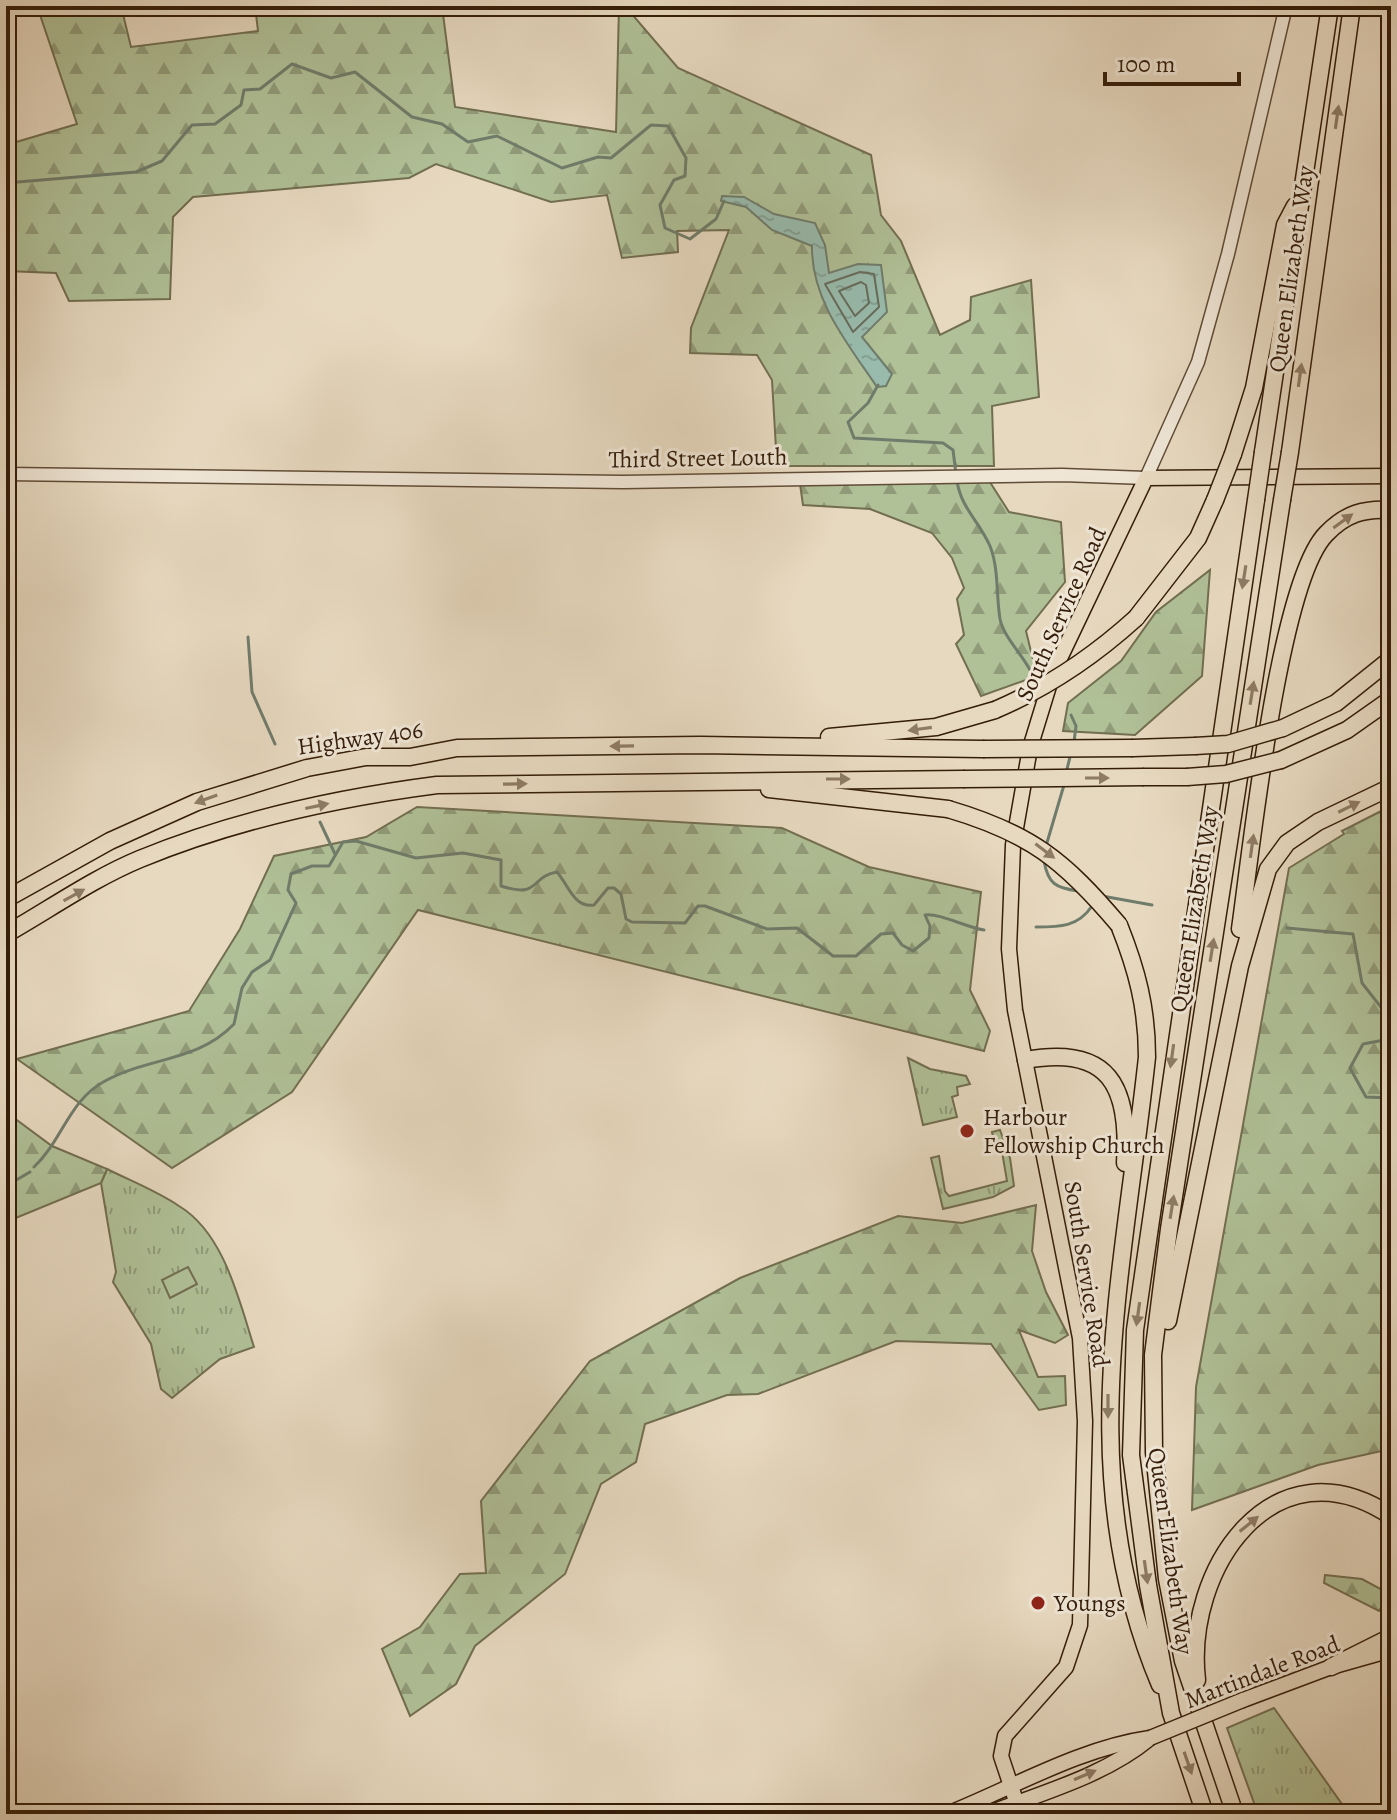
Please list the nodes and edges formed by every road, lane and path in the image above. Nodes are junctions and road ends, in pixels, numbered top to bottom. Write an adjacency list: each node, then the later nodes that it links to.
1 (1286, 6): 7 (street, South Service Road)
2 (1330, 6): 4 (highway, Queen Elizabeth Way)
3 (1352, 6): 19 (highway, Queen Elizabeth Way, one-way to 3, bridge)
4 (1303, 190): 11 (highway, one-way to 11, bridge); 24 (highway, Queen Elizabeth Way, one-way to 24, bridge)
5 (6, 474): 7 (street, Third Street Louth)
6 (1391, 476): 7 (main road, Third Street Louth)
7 (1146, 478): 17 (main road, South Service Road)
8 (1391, 510): 16 (highway, one-way to 8)
9 (1391, 659): 11 (highway, bridge)
10 (1391, 699): 12 (highway, one-way to 10, bridge)
11 (700, 745): 14 (highway, Highway 406, one-way to 14)
12 (648, 782): 15 (highway, one-way to 12); 18 (highway, one-way to 18, bridge)
13 (1391, 787): 16 (highway, one-way to 13)
14 (6, 899)
15 (6, 934)
16 (1227, 1034): 19 (highway)
17 (1026, 1060): 18 (highway); 27 (main road, South Service Road)
18 (1119, 1273): 24 (highway, one-way to 24)
19 (1154, 1452): 25 (highway, Queen Elizabeth Way)
20 (1391, 1516): 25 (highway, one-way to 20)
21 (1391, 1637): 23 (highway)
22 (1391, 1650): 23 (main road, Martindale Road)
23 (1331, 1667): 26 (main road, Martindale Road, bridge)
24 (1171, 1713): 31 (highway, Queen Elizabeth Way, one-way to 31)
25 (1204, 1725): 32 (highway, Queen Elizabeth Way)
26 (1150, 1738): 27 (main road, Martindale Road); 28 (main road, Martindale Road, one-way to 26)
27 (1012, 1787): 28 (main road, South Service Road); 29 (main road, Martindale Road)
28 (1017, 1804): 30 (main road, Martindale Road)
29 (947, 1814)
30 (987, 1814)
31 (1205, 1814)
32 (1235, 1814)

